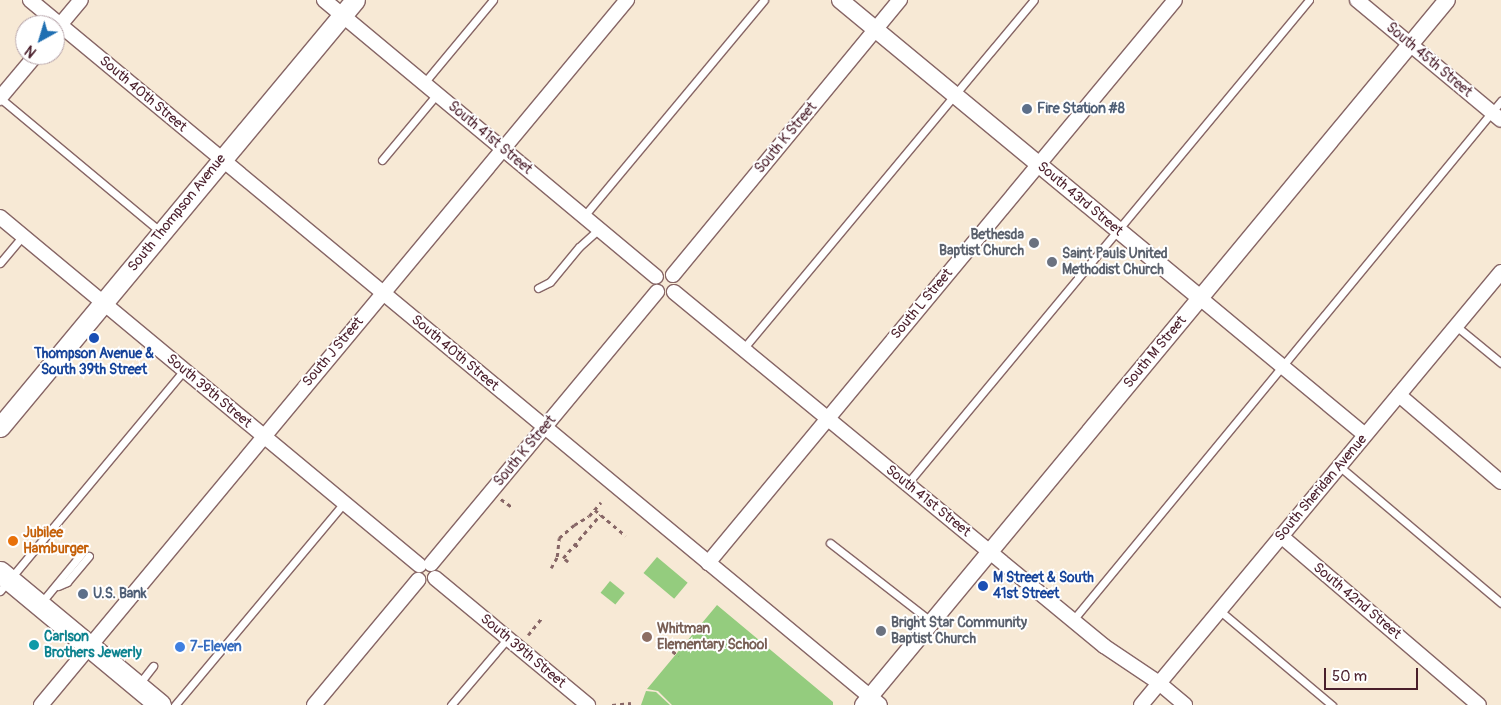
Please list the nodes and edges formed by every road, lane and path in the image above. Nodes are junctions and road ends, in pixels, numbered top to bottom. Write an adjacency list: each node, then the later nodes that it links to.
1 (30, 0): 15 (street, South 40th Street)
2 (81, 0): 17 (street)
3 (324, 0): 16 (street, South 41st Street)
4 (355, 0): 16 (main road, South Thompson Avenue)
5 (493, 0): 22 (lane)
6 (627, 0): 28 (street, South J Street)
7 (764, 0): 32 (lane)
8 (840, 0): 18 (street, South 43rd Street)
9 (900, 0): 18 (street, South K Street)
10 (1034, 0): 24 (lane)
11 (1175, 0): 31 (street, South L Street)
12 (1309, 0): 35 (lane)
13 (1357, 0): 20 (street, South 45th Street)
14 (1447, 0): 20 (street, South M Street)
15 (44, 15)
16 (342, 15): 22 (street, South 41st Street); 29 (main road, South Thompson Avenue)
17 (65, 20)
18 (876, 29): 24 (street, South 43rd Street); 40 (street, South K Street)
19 (65, 35): 29 (street, South 40th Street)
20 (1411, 44): 27 (street, South 45th Street); 46 (street, South M Street)
21 (28, 65): 25 (street)
22 (424, 83): 23 (street, South 41st Street)
23 (437, 94): 28 (street, South 41st Street); 30 (lane)
24 (955, 95): 31 (street, South 43rd Street); 49 (lane)
25 (0, 98): 36 (lane)
26 (1501, 101): 27 (lane)
27 (1496, 116): 51 (lane)
28 (504, 149): 32 (street, South 41st Street); 45 (street, South J Street)
29 (221, 159): 36 (main road, South Thompson Avenue); 45 (street, South 40th Street)
30 (382, 160)
31 (1038, 164): 35 (street, South 43rd Street); 54 (street, South L Street)
32 (584, 216): 34 (street, South 41st Street)
33 (0, 217): 37 (street, South 39th Street)
34 (599, 229): 41 (street, South 41st Street); 42 (lane)
35 (1118, 230): 46 (street, South 43rd Street); 61 (lane)
36 (162, 232): 47 (main road, South Thompson Avenue)
37 (23, 236): 38 (lane); 47 (street, South 39th Street)
38 (0, 263)
39 (1501, 272): 48 (street, South Sheridan Avenue)
40 (673, 275): 41 (street); 44 (street)
41 (656, 277): 43 (street)
42 (538, 288)
43 (658, 292): 44 (street); 56 (street, South K Street)
44 (674, 292): 49 (street, South 41st Street)
45 (383, 293): 56 (street, South 40th Street); 58 (street, South J Street)
46 (1200, 298): 51 (street, South 43rd Street); 71 (street, South M Street)
47 (103, 303): 52 (street, South 39th Street); 55 (main road, South Thompson Avenue)
48 (1456, 326): 50 (lane); 53 (street, South Sheridan Avenue)
49 (743, 348): 54 (street, South 41st Street)
50 (1501, 364)
51 (1282, 366): 57 (street, South 43rd Street); 84 (lane)
52 (184, 370): 58 (street, South 39th Street); 79 (lane)
53 (1399, 394): 57 (street, South Sheridan Avenue); 60 (street)
54 (828, 418): 61 (street, South 41st Street); 74 (street, South L Street)
55 (0, 427)
56 (545, 428): 74 (street, South 40th Street); 75 (street, South K Street)
57 (1365, 435): 59 (street, South Sheridan Avenue)
58 (263, 436): 63 (street, South 39th Street); 89 (street, South J Street)
59 (1339, 466): 67 (street, South Sheridan Avenue); 80 (lane)
60 (1501, 482)
61 (907, 484): 71 (street, South 41st Street)
62 (601, 502): 64 (path)
63 (344, 503): 75 (street, South 39th Street); 98 (lane)
64 (595, 510): 65 (path); 76 (path)
65 (600, 514): 66 (path); 69 (path)
66 (626, 536)
67 (1281, 536): 82 (street, South Sheridan Avenue); 106 (street, South 42nd Street)
68 (830, 543): 85 (lane)
69 (575, 544): 70 (path); 73 (path)
70 (580, 548)
71 (990, 552): 84 (street, South 41st Street); 85 (street, South M Street)
72 (86, 554): 81 (lane)
73 (568, 562)
74 (708, 562): 94 (street, South 40th Street)
75 (425, 565): 77 (street); 78 (street)
76 (551, 568)
77 (435, 578): 78 (street); 87 (street, South 39th Street)
78 (418, 580): 99 (street)
79 (3, 581): 81 (main road)
80 (1501, 603)
81 (39, 606): 89 (main road)
82 (1219, 610): 92 (street, South Sheridan Avenue); 105 (lane)
83 (542, 618): 86 (path)
84 (1073, 620): 92 (street, South 41st Street)
85 (932, 622): 94 (street, South M Street)
86 (528, 635)
87 (508, 638): 100 (lane); 101 (street, South 39th Street)
88 (666, 646): 90 (path)
89 (89, 647): 93 (main road); 96 (street, South J Street)
90 (679, 656)
91 (153, 666): 93 (lane)
92 (1159, 683): 103 (street, South Sheridan Avenue); 104 (street, South 41st Street)
93 (137, 686): 97 (main road)
94 (871, 702)
95 (631, 703): 102 (path)
96 (41, 705)
97 (160, 705)
98 (175, 705)
99 (314, 705)
100 (451, 705)
101 (588, 705)
102 (612, 705)
103 (1141, 705)
104 (1185, 705)
105 (1332, 705)
106 (1479, 705)

